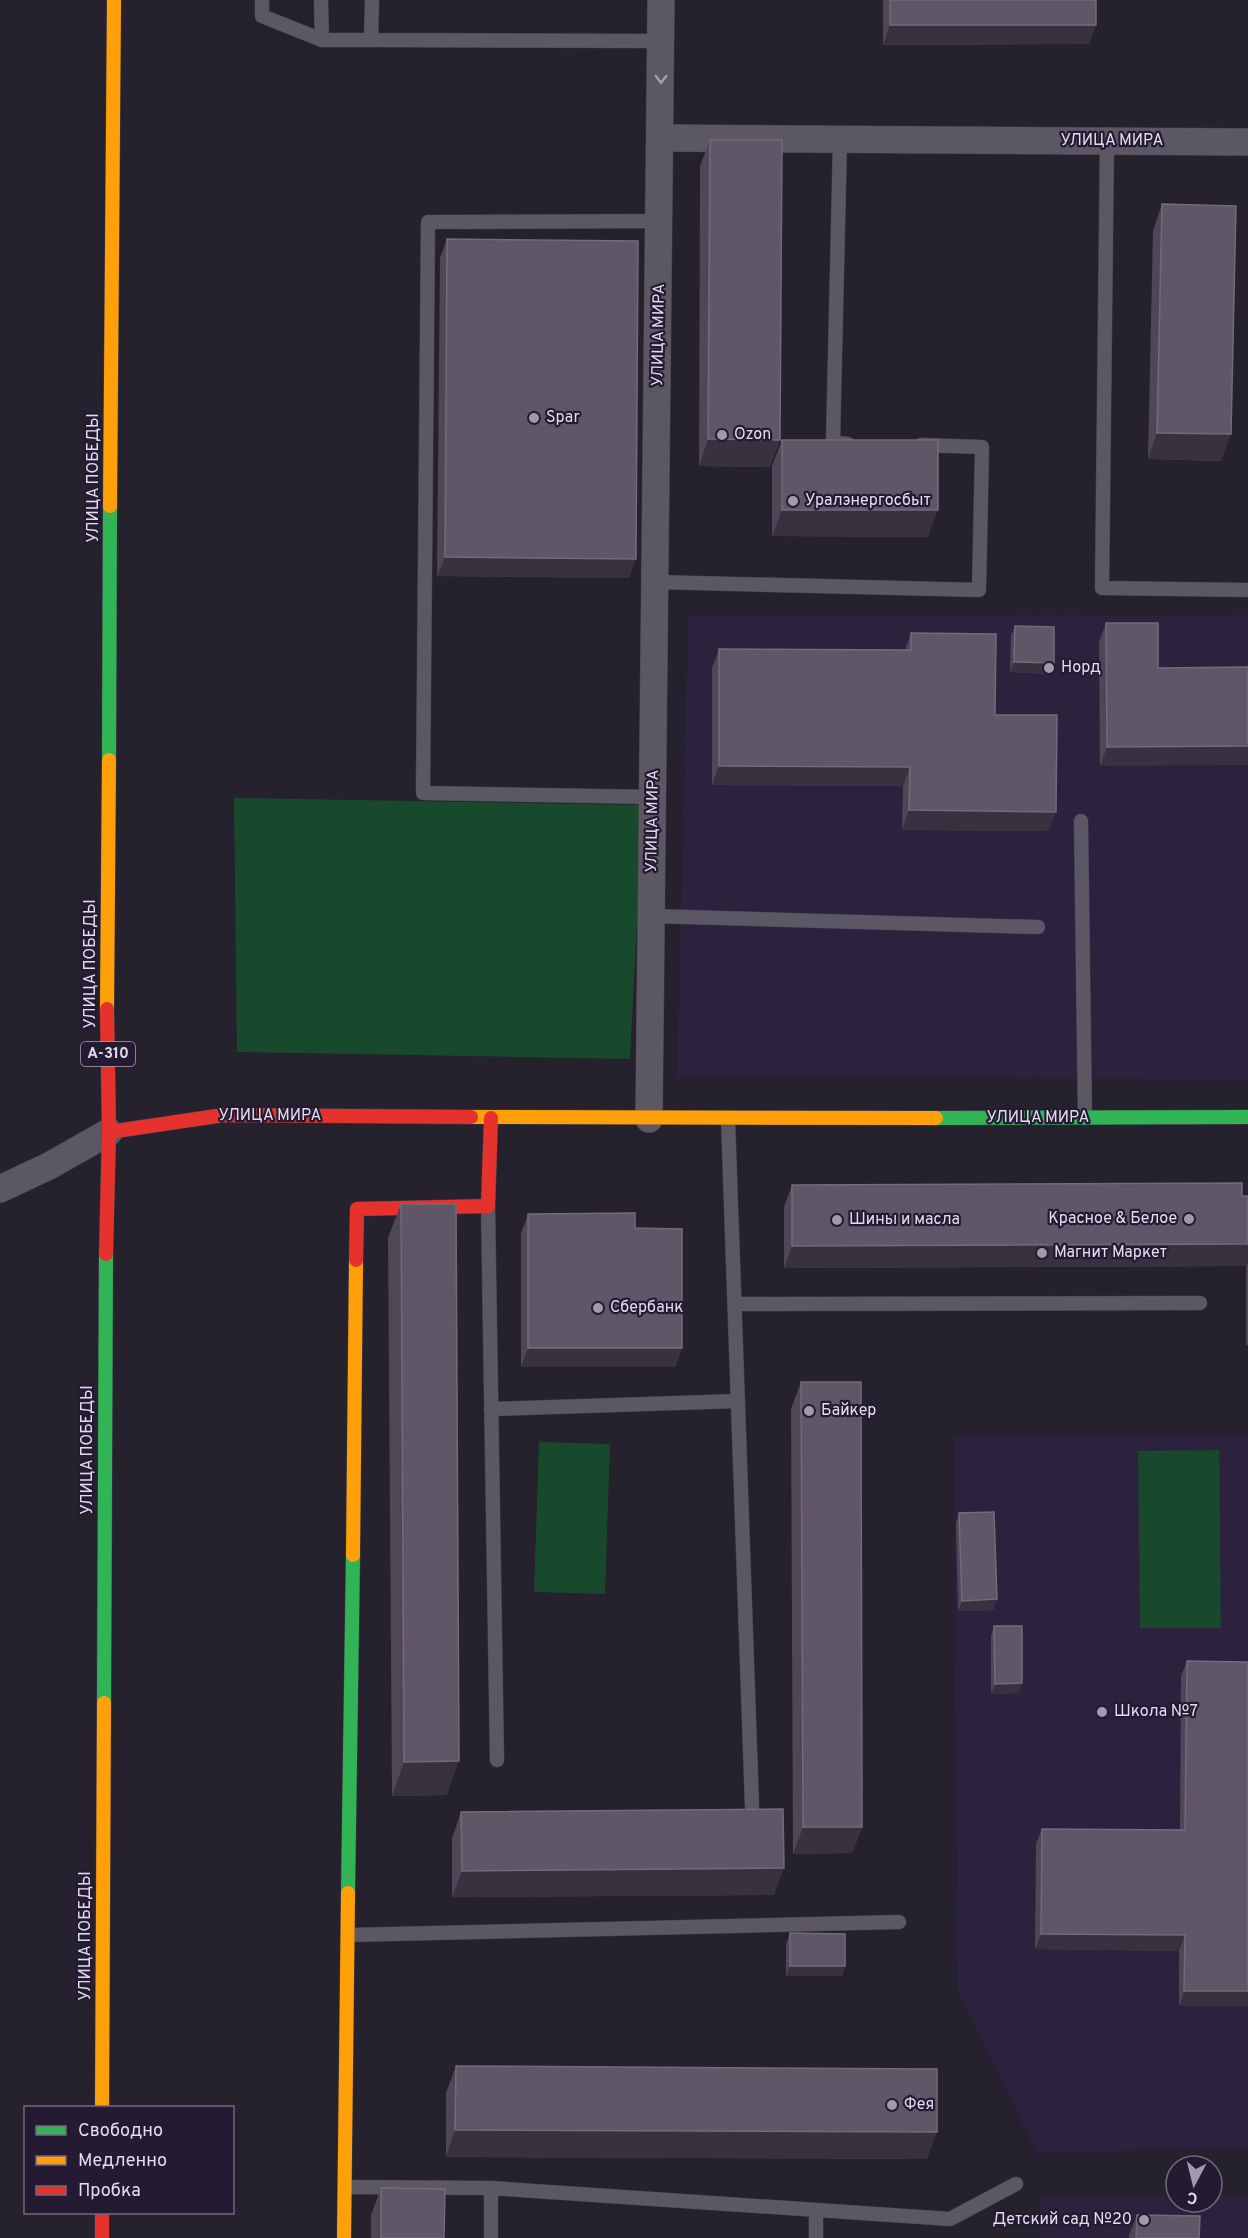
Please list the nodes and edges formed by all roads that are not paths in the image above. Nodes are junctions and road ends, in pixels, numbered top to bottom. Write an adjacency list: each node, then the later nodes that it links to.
1 (114, 0): 27 (main road, УЛИЦА ПОБЕДЫ / А-310)
2 (262, 0): 6 (lane)
3 (321, 0): 6 (lane)
4 (372, 0): 7 (lane)
5 (661, 0): 8 (street)
6 (322, 40): 7 (lane)
7 (371, 40): 8 (lane)
8 (662, 41): 9 (street, one-way to 9)
9 (661, 138): 10 (street, УЛИЦА МИРА); 13 (street, УЛИЦА МИРА)
10 (840, 139): 11 (street, УЛИЦА МИРА); 14 (lane)
11 (1107, 141): 12 (street, УЛИЦА МИРА); 17 (lane)
12 (1248, 142)
13 (660, 221): 16 (street, УЛИЦА МИРА); 18 (lane)
14 (856, 444)
15 (902, 445): 16 (lane)
16 (656, 582): 18 (street, УЛИЦА МИРА)
17 (1248, 590)
18 (653, 797): 20 (street, УЛИЦА МИРА)
19 (1081, 820): 24 (lane)
20 (651, 915): 21 (lane); 25 (street, УЛИЦА МИРА)
21 (1038, 927)
22 (1248, 1117): 24 (main road, УЛИЦА МИРА)
23 (491, 1118): 25 (main road, УЛИЦА МИРА); 27 (main road, УЛИЦА МИРА); 29 (main road)
24 (1085, 1118): 26 (main road, УЛИЦА МИРА)
25 (649, 1119): 26 (main road, УЛИЦА МИРА)
26 (728, 1119): 31 (lane)
27 (109, 1132): 28 (street); 38 (main road, УЛИЦА ПОБЕДЫ / А-310)
28 (0, 1189)
29 (488, 1206): 33 (lane); 37 (main road)
30 (1200, 1303): 31 (lane)
31 (735, 1304): 32 (lane)
32 (738, 1401): 33 (lane); 35 (lane)
33 (491, 1409): 34 (lane)
34 (497, 1760)
35 (752, 1806)
36 (899, 1922): 37 (lane)
37 (348, 1935): 40 (main road)
38 (102, 2106)
39 (1016, 2184): 42 (lane)
40 (345, 2187): 41 (lane); 45 (main road)
41 (491, 2188): 42 (lane); 46 (lane)
42 (816, 2211): 47 (lane)
43 (102, 2214): 44 (main road)
44 (102, 2238)
45 (344, 2238)
46 (491, 2238)
47 (816, 2238)

